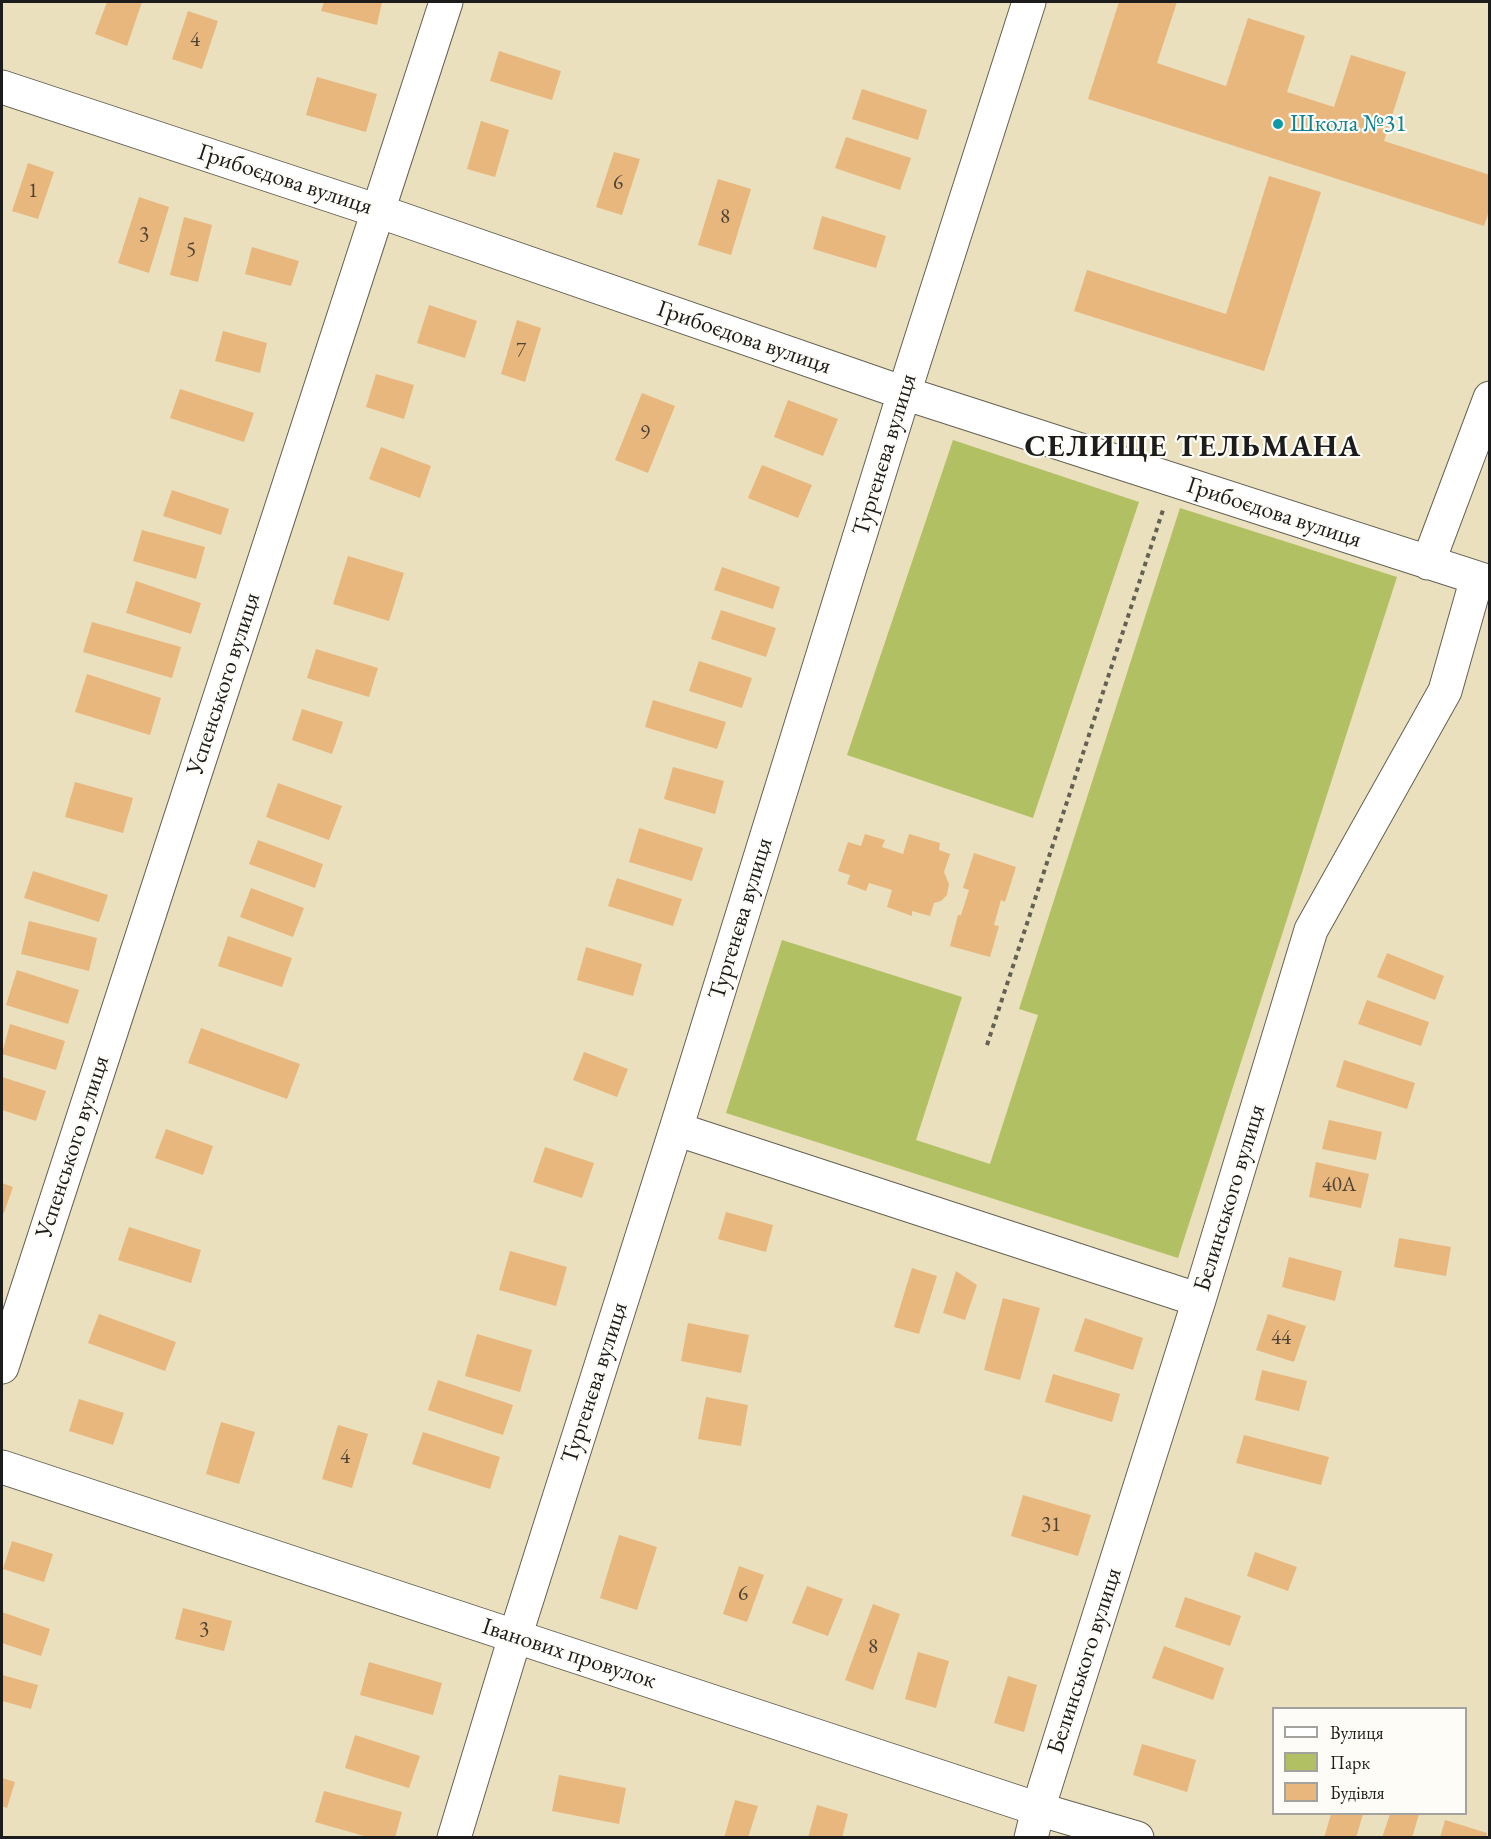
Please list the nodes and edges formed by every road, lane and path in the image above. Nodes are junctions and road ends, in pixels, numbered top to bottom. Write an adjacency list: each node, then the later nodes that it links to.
1 (446, 2): 4 (street, Успенського вулиця)
2 (1029, 2): 5 (street, Тургенєва вулиця)
3 (2, 87): 4 (street, Грибоєдова вулиця)
4 (378, 211): 5 (street, Грибоєдова вулиця); 13 (street, Успенського вулиця)
5 (904, 393): 7 (street, Грибоєдова вулиця); 11 (street, Тургенєва вулиця)
6 (1490, 398): 8 (street)
7 (1173, 481): 8 (street, Грибоєдова вулиця); 10 (path)
8 (1428, 564): 9 (street, Грибоєдова вулиця)
9 (1483, 580): 12 (street, Белинського вулиця)
10 (987, 1045)
11 (676, 1129): 12 (street); 15 (street, Тургенєва вулиця)
12 (1199, 1300): 16 (street, Белинського вулиця)
13 (2, 1367)
14 (2, 1467): 15 (street, Іванових провулок)
15 (515, 1637): 16 (street, Іванових провулок); 17 (street, Тургенєва вулиця)
16 (1034, 1823): 18 (street, Іванових провулок)
17 (454, 1838)
18 (1137, 1838)

